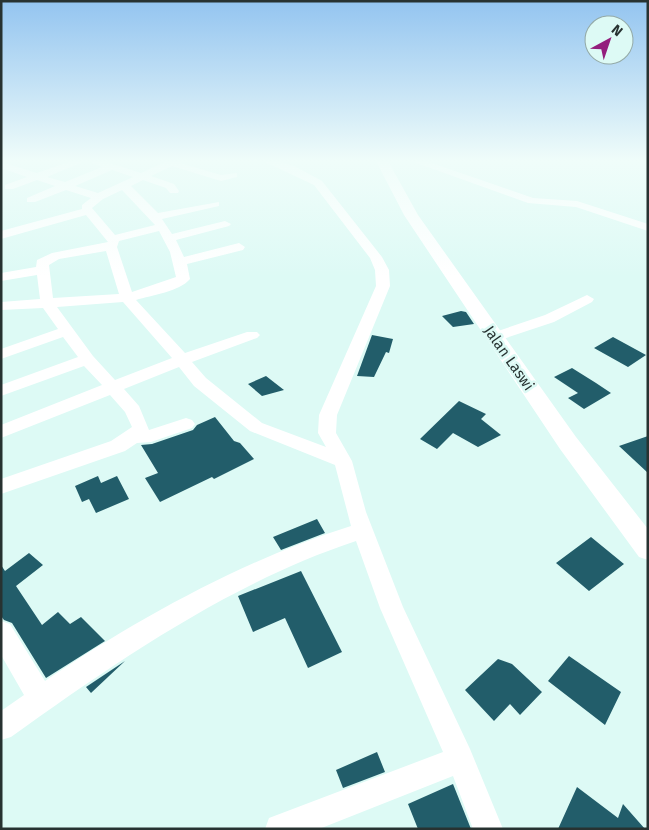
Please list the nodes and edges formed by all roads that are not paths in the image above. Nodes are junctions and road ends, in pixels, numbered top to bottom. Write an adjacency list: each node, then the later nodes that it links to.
1 (95, 200): 7 (street)
2 (141, 200): 9 (street)
3 (331, 200): 32 (street)
4 (403, 200): 23 (street, Jalan Laswi)
5 (526, 200): 10 (street)
6 (215, 204): 9 (street)
7 (88, 211): 11 (street); 12 (street)
8 (225, 224): 9 (street)
9 (162, 227): 12 (street); 14 (street)
10 (648, 228)
11 (1, 235)
12 (111, 243): 15 (street); 17 (street)
13 (239, 247): 14 (street)
14 (180, 262): 17 (street)
15 (42, 270): 16 (street); 19 (street)
16 (1, 277)
17 (127, 298): 19 (street); 26 (street)
18 (587, 299): 23 (street)
19 (47, 303): 20 (street); 21 (street)
20 (1, 306)
21 (68, 330): 24 (street); 25 (street)
22 (252, 335): 26 (street)
23 (494, 336): 35 (street, Jalan Laswi)
24 (1, 354)
25 (87, 359): 27 (street); 28 (street)
26 (181, 360): 27 (street); 32 (street)
27 (112, 387): 30 (street); 31 (street)
28 (1, 391)
29 (186, 424): 31 (street)
30 (1, 432)
31 (133, 437): 33 (street)
32 (343, 461): 34 (street)
33 (1, 488)
34 (364, 530): 37 (street); 39 (street)
35 (648, 549)
36 (1, 632): 37 (street)
37 (40, 698): 38 (street)
38 (1, 726)
39 (460, 759): 40 (street); 41 (street)
40 (280, 829)
41 (488, 829)

